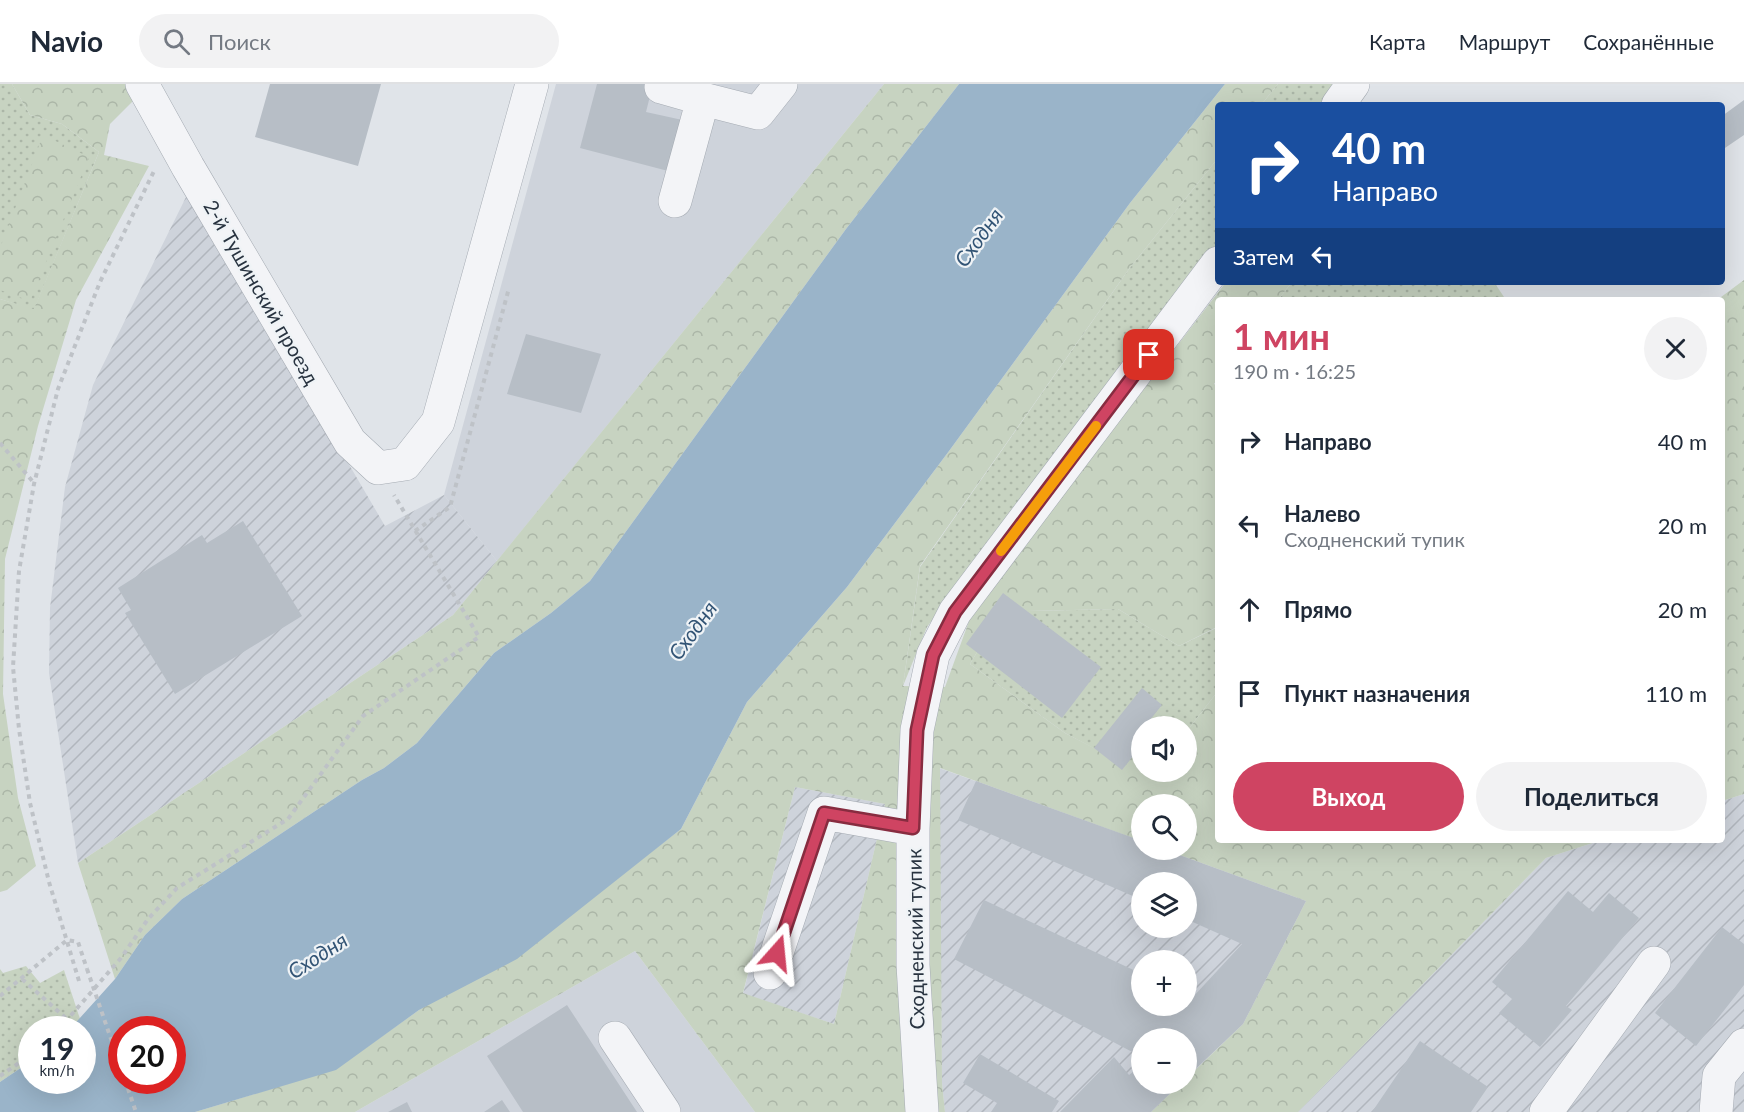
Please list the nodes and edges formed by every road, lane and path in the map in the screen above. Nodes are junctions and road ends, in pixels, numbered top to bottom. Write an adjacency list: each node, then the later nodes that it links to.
1 (142, 84): 8 (street, 2-й Тушинский проезд)
2 (532, 84): 12 (street)
3 (662, 84): 6 (street)
4 (781, 84): 6 (street)
5 (1353, 84): 7 (street)
6 (703, 99): 9 (street)
7 (1340, 102)
8 (171, 135): 12 (street, 2-й Тушинский проезд); 13 (path)
9 (675, 201)
10 (1215, 268): 14 (street, Сходненский тупик)
11 (0, 443): 13 (path)
12 (392, 466): 22 (path)
13 (34, 484): 15 (path)
14 (913, 828): 17 (street); 31 (street, Сходненский тупик)
15 (67, 940): 18 (path); 19 (path); 23 (path, bridge)
16 (1654, 963): 32 (street)
17 (771, 973)
18 (22, 979): 20 (path); 21 (path)
19 (79, 981)
20 (0, 996)
21 (64, 1016)
22 (71, 1016)
23 (108, 1030)
24 (615, 1038): 30 (street)
25 (1744, 1045): 33 (street)
26 (18, 1064): 27 (path)
27 (0, 1076)
28 (130, 1094): 29 (path)
29 (136, 1112)
30 (664, 1112)
31 (922, 1112)
32 (1546, 1112)
33 (1716, 1112)

